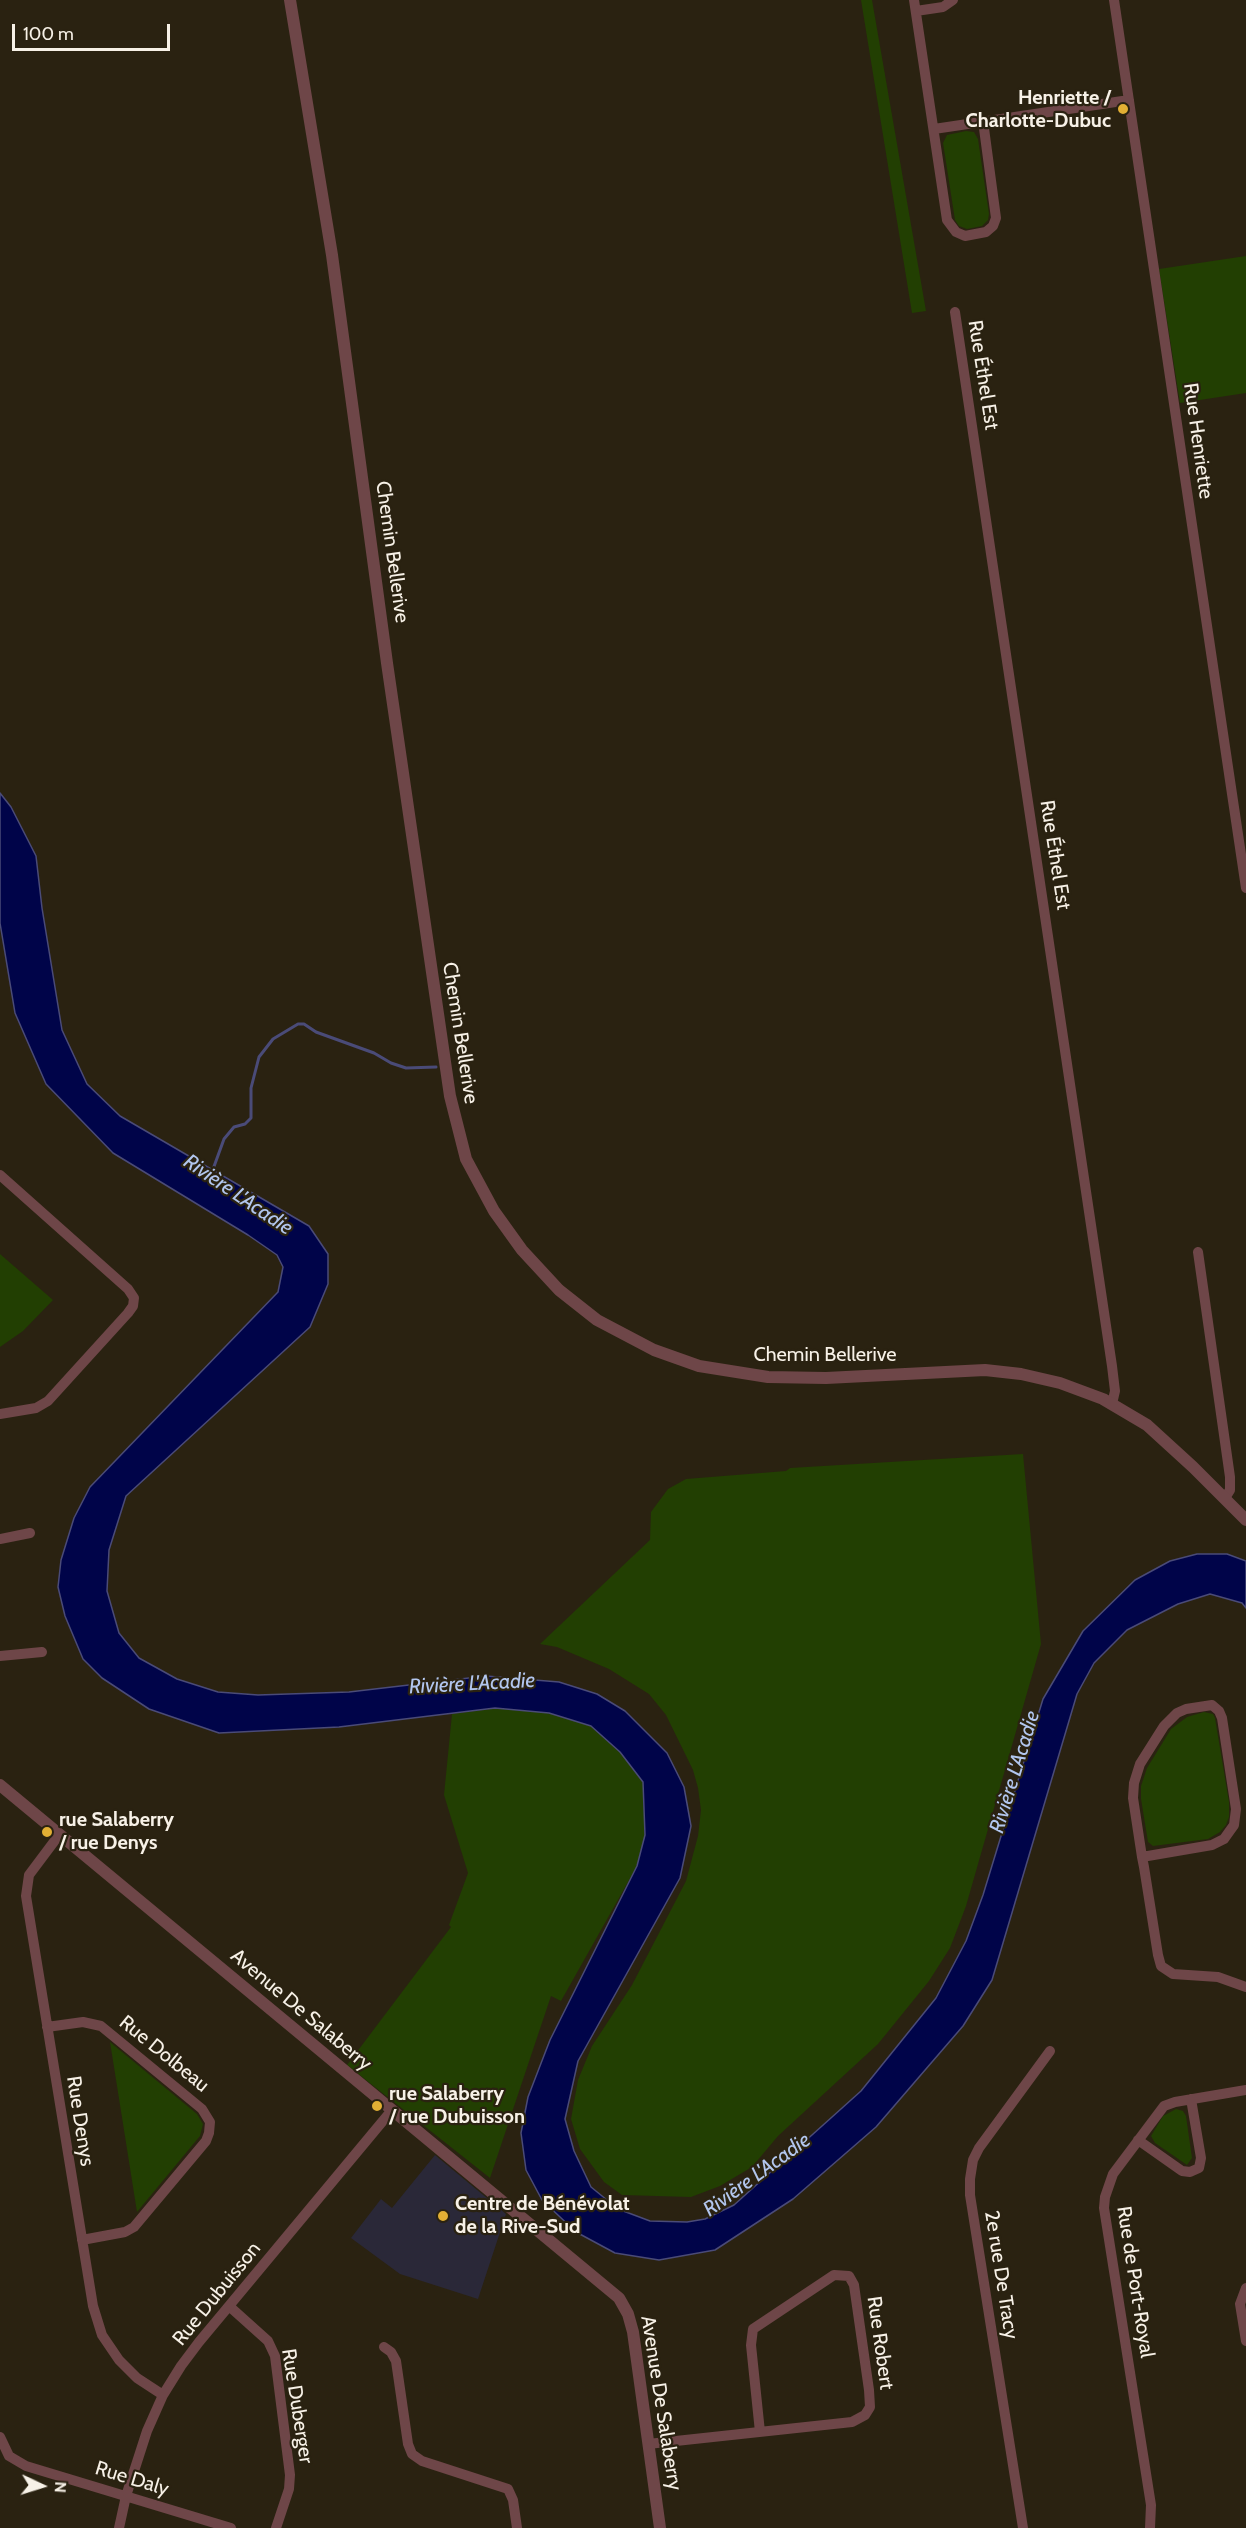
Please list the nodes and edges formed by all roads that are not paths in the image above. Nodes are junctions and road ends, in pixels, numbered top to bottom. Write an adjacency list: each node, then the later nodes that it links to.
1 (290, 0): 12 (street, Chemin Bellerive)
2 (953, 0): 4 (street)
3 (1114, 0): 5 (street, Rue Henriette)
4 (915, 6): 7 (street)
5 (1129, 100): 6 (street); 9 (street, Rue Henriette)
6 (982, 122): 7 (street); 7 (street)
7 (934, 129)
8 (955, 312): 12 (street, Rue Éthel Est)
9 (1246, 888)
10 (0, 1175): 13 (street)
11 (1198, 1252): 14 (street)
12 (1112, 1404): 14 (street, Chemin Bellerive)
13 (0, 1414)
14 (1225, 1498): 15 (street, Chemin Bellerive)
15 (1246, 1520)
16 (30, 1533): 17 (street)
17 (0, 1539)
18 (42, 1652): 19 (street)
19 (0, 1656)
20 (0, 1785): 21 (street, Avenue De Salaberry)
21 (59, 1835): 24 (street, Rue Denys); 28 (street, Avenue De Salaberry)
22 (1142, 1857): 22 (street); 23 (street)
23 (1246, 1987)
24 (47, 2027): 30 (street, Rue Denys); 30 (street, Rue Dolbeau)
25 (1050, 2051): 45 (street, 2e rue De Tracy)
26 (1246, 2090): 27 (street, Rue de Port-Royal)
27 (1191, 2099): 29 (street, Rue de Port-Royal); 29 (street)
28 (392, 2110): 32 (street, Rue Dubuisson); 38 (street, Avenue De Salaberry)
29 (1138, 2140): 46 (street, Rue de Port-Royal)
30 (82, 2240): 35 (street, Rue Denys)
31 (1246, 2288): 33 (street)
32 (229, 2306): 35 (street, Rue Dubuisson); 42 (street, Rue Duberger)
33 (1246, 2341)
34 (384, 2347): 43 (street)
35 (164, 2395): 39 (street, Rue Dubuisson)
36 (760, 2432): 36 (street, Rue Robert); 38 (street, Rue Robert)
37 (0, 2437): 39 (street, Rue Daly)
38 (648, 2444): 44 (street, Avenue De Salaberry)
39 (126, 2496): 40 (street, Rue Dubuisson); 41 (street, Rue Daly)
40 (119, 2528)
41 (231, 2528)
42 (276, 2528)
43 (517, 2528)
44 (660, 2528)
45 (1023, 2528)
46 (1150, 2528)

